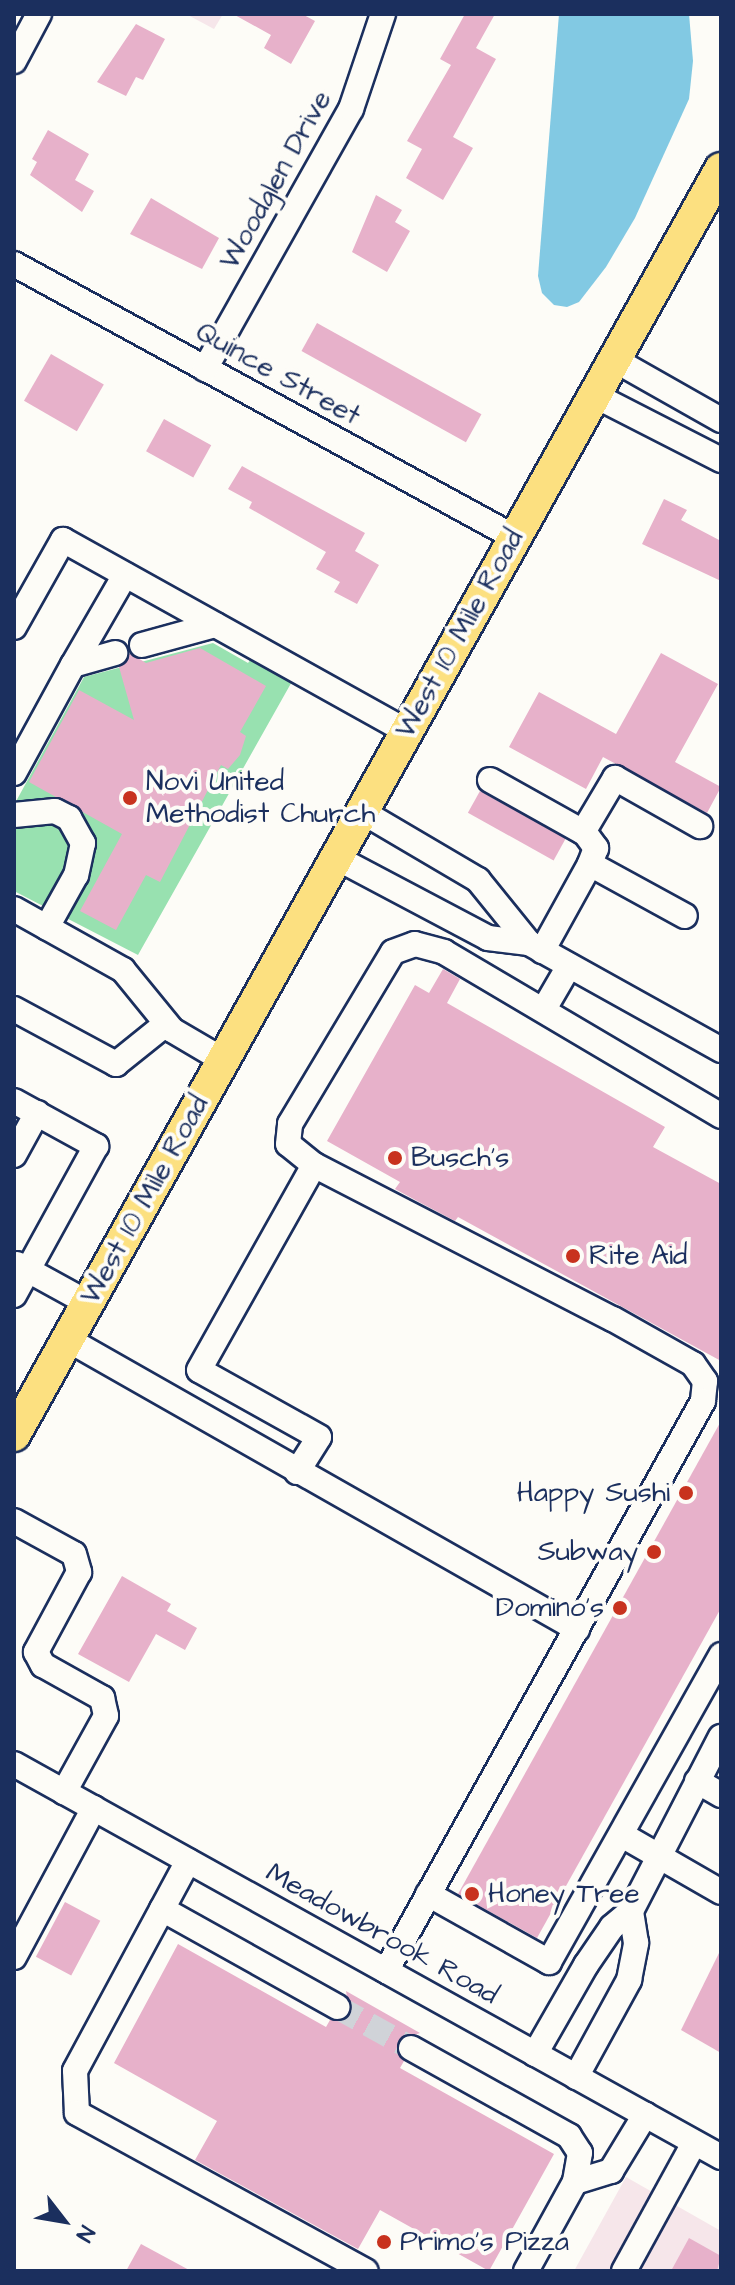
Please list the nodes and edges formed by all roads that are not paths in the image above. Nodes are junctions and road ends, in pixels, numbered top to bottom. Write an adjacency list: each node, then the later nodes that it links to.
1 (39, 14): 3 (street)
2 (383, 14): 7 (street, Woodglen Drive)
3 (14, 61)
4 (721, 169): 6 (main road, West 10 Mile Road)
5 (14, 264): 7 (street, Quince Street)
6 (615, 360): 8 (main road, West 10 Mile Road); 9 (street)
7 (205, 369): 11 (street, Quince Street)
8 (594, 395): 10 (street); 11 (main road, West 10 Mile Road)
9 (721, 420)
10 (721, 460)
11 (514, 537): 18 (main road, West 10 Mile Road)
12 (125, 575): 13 (street); 14 (street); 17 (street)
13 (215, 625): 15 (street); 18 (street)
14 (14, 627)
15 (142, 645)
16 (115, 653): 17 (street)
17 (73, 665): 19 (street)
18 (405, 730): 21 (main road, West 10 Mile Road)
19 (14, 773)
20 (490, 780): 24 (street)
21 (361, 811): 25 (main road, West 10 Mile Road); 30 (street)
22 (14, 815): 29 (street)
23 (700, 826): 24 (street)
24 (583, 832): 26 (street)
25 (335, 857): 30 (street); 36 (main road, West 10 Mile Road)
26 (590, 864): 28 (street); 30 (street)
27 (14, 909): 29 (street)
28 (685, 916)
29 (47, 927): 34 (street)
30 (535, 947): 31 (street)
31 (569, 966): 33 (street); 35 (street)
32 (14, 1009): 34 (street)
33 (544, 1009): 39 (street); 41 (street)
34 (166, 1024): 36 (street)
35 (721, 1050)
36 (223, 1060): 44 (main road, West 10 Mile Road)
37 (14, 1101): 38 (street)
38 (37, 1113): 40 (street); 42 (street)
39 (721, 1116)
40 (14, 1155)
41 (314, 1165): 47 (street); 49 (street)
42 (21, 1266): 43 (street); 44 (street)
43 (14, 1295)
44 (88, 1303): 45 (main road, West 10 Mile Road)
45 (67, 1339): 46 (main road, West 10 Mile Road); 47 (street)
46 (14, 1435)
47 (297, 1472): 49 (street)
48 (14, 1521): 54 (street)
49 (577, 1629): 61 (street)
50 (721, 1655): 57 (street)
51 (721, 1737): 53 (street)
52 (14, 1764): 54 (street, Meadowbrook Road)
53 (697, 1781): 55 (street); 58 (street)
54 (64, 1792): 56 (street, Meadowbrook Road)
55 (721, 1795)
56 (94, 1808): 59 (street, Meadowbrook Road); 64 (street)
57 (622, 1835): 58 (street); 61 (street)
58 (658, 1856): 60 (street); 63 (street)
59 (188, 1861): 62 (street); 65 (street, Meadowbrook Road)
60 (721, 1892)
61 (428, 1894): 65 (street)
62 (162, 1909): 66 (street); 74 (street)
63 (631, 1911): 68 (street); 69 (street)
64 (14, 1957)
65 (386, 1971): 68 (street, Meadowbrook Road)
66 (337, 2007)
67 (411, 2048): 73 (street)
68 (535, 2054): 69 (street, Meadowbrook Road)
69 (576, 2077): 70 (street, Meadowbrook Road)
70 (645, 2115): 71 (street, Meadowbrook Road); 73 (street)
71 (694, 2143): 72 (street, Meadowbrook Road); 76 (street)
72 (721, 2157)
73 (575, 2182): 75 (street)
74 (366, 2271)
75 (526, 2271)
76 (624, 2271)

